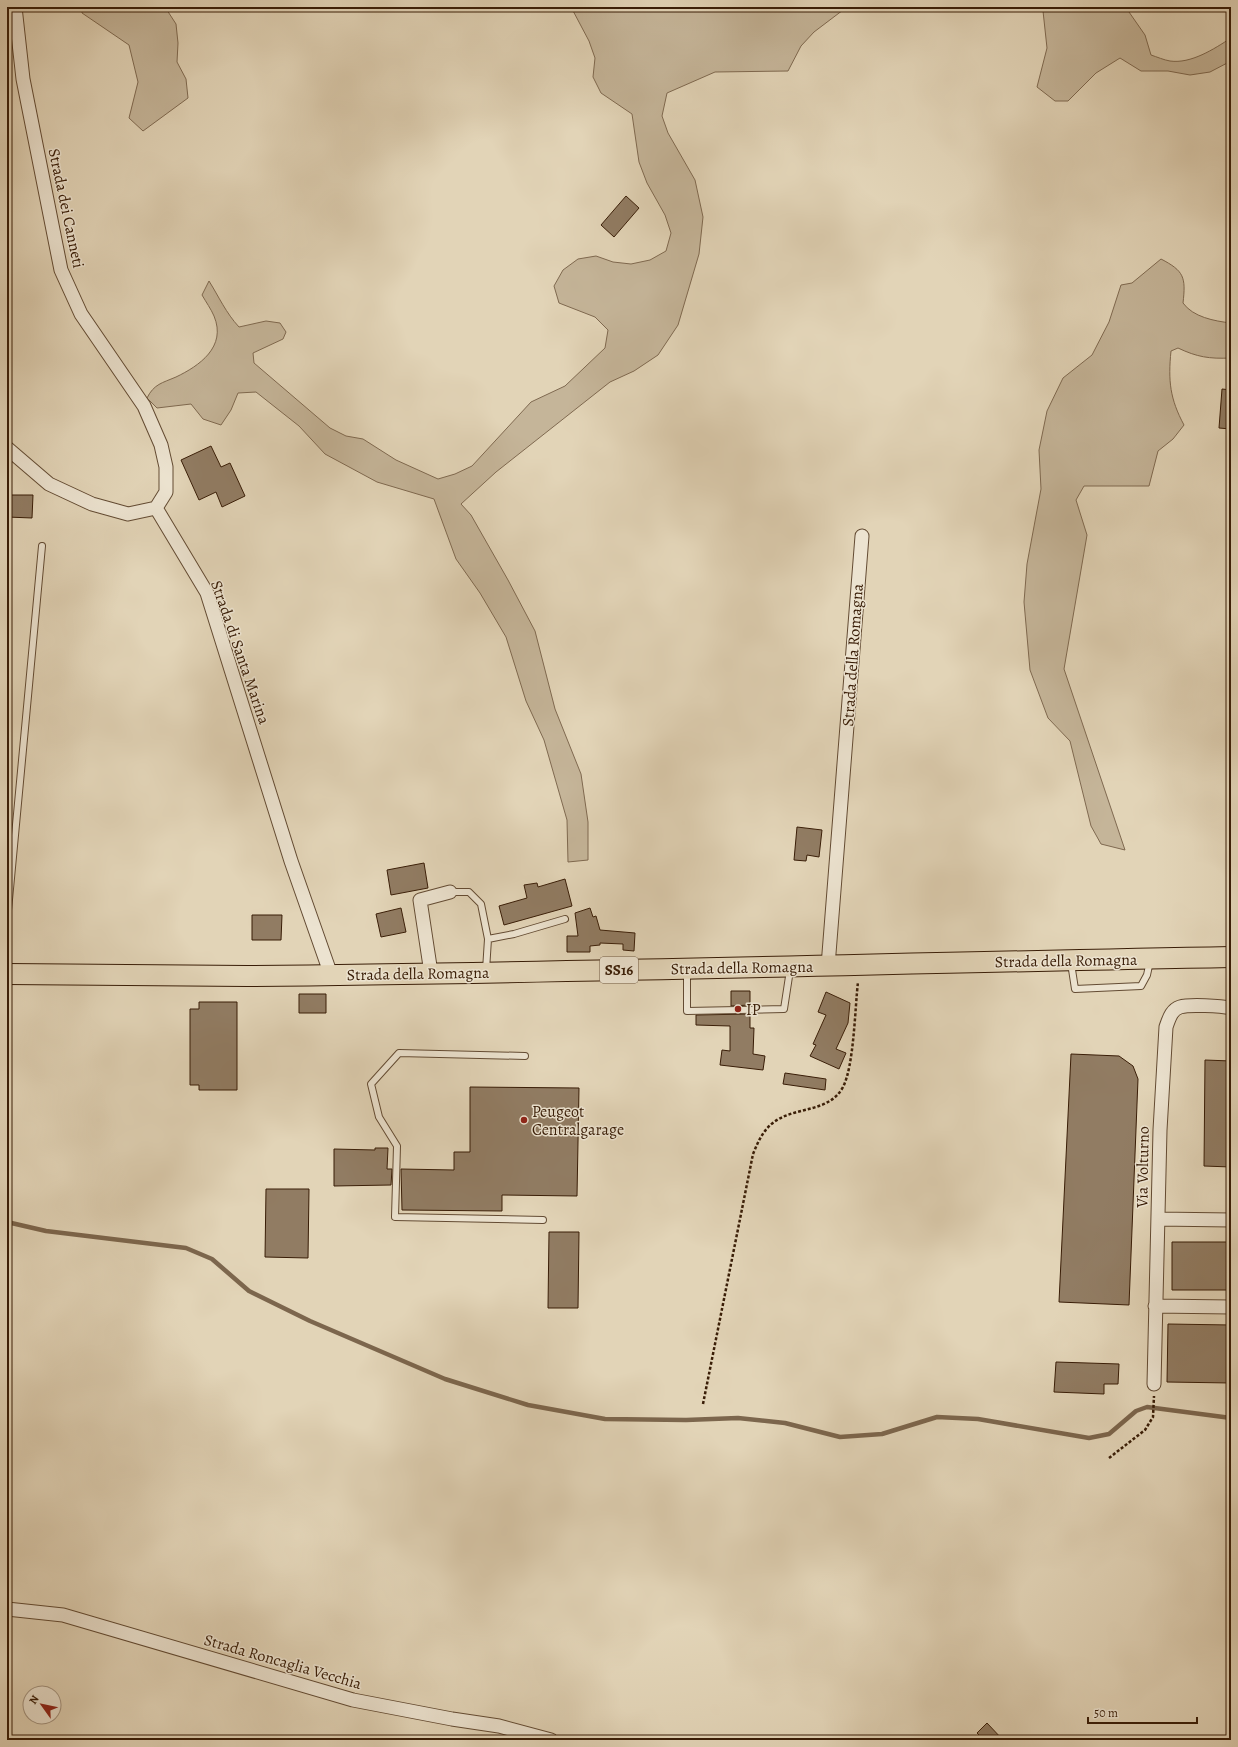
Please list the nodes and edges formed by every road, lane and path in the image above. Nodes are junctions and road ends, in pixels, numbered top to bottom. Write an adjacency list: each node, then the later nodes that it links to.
1 (15, 7): 3 (street, Strada dei Canneti)
2 (7, 448): 3 (street)
3 (156, 508): 20 (street, Strada di Santa Marina)
4 (862, 536): 15 (street, Strada della Romagna)
5 (42, 546): 8 (lane)
6 (450, 892): 9 (lane); 18 (street)
7 (565, 919): 9 (lane)
8 (7, 921)
9 (488, 939): 17 (lane)
10 (1231, 957): 11 (main road, Strada della Romagna / SS16)
11 (1151, 958): 12 (main road, Strada della Romagna / SS16); 12 (lane)
12 (1071, 959): 13 (main road, Strada della Romagna / SS16)
13 (859, 965): 15 (main road, Strada della Romagna / SS16); 29 (path)
14 (790, 966): 15 (main road, Strada della Romagna / SS16); 16 (main road, Strada della Romagna / SS16); 16 (lane)
15 (828, 966)
16 (687, 968): 17 (main road, Strada della Romagna / SS16)
17 (486, 972): 18 (main road, Strada della Romagna / SS16)
18 (431, 973): 20 (main road, Strada della Romagna / SS16)
19 (7, 974): 20 (main road, Strada della Romagna / SS16)
20 (331, 975)
21 (1231, 1008): 23 (street, Via Volturno)
22 (525, 1056): 24 (lane)
23 (1158, 1219): 25 (street); 26 (street, Via Volturno)
24 (543, 1220)
25 (1231, 1220)
26 (1155, 1306): 27 (street); 28 (street, Via Volturno)
27 (1231, 1308)
28 (1154, 1384): 30 (path)
29 (703, 1404)
30 (1109, 1458)
31 (7, 1609): 32 (street, Strada Roncaglia Vecchia)
32 (551, 1740)

